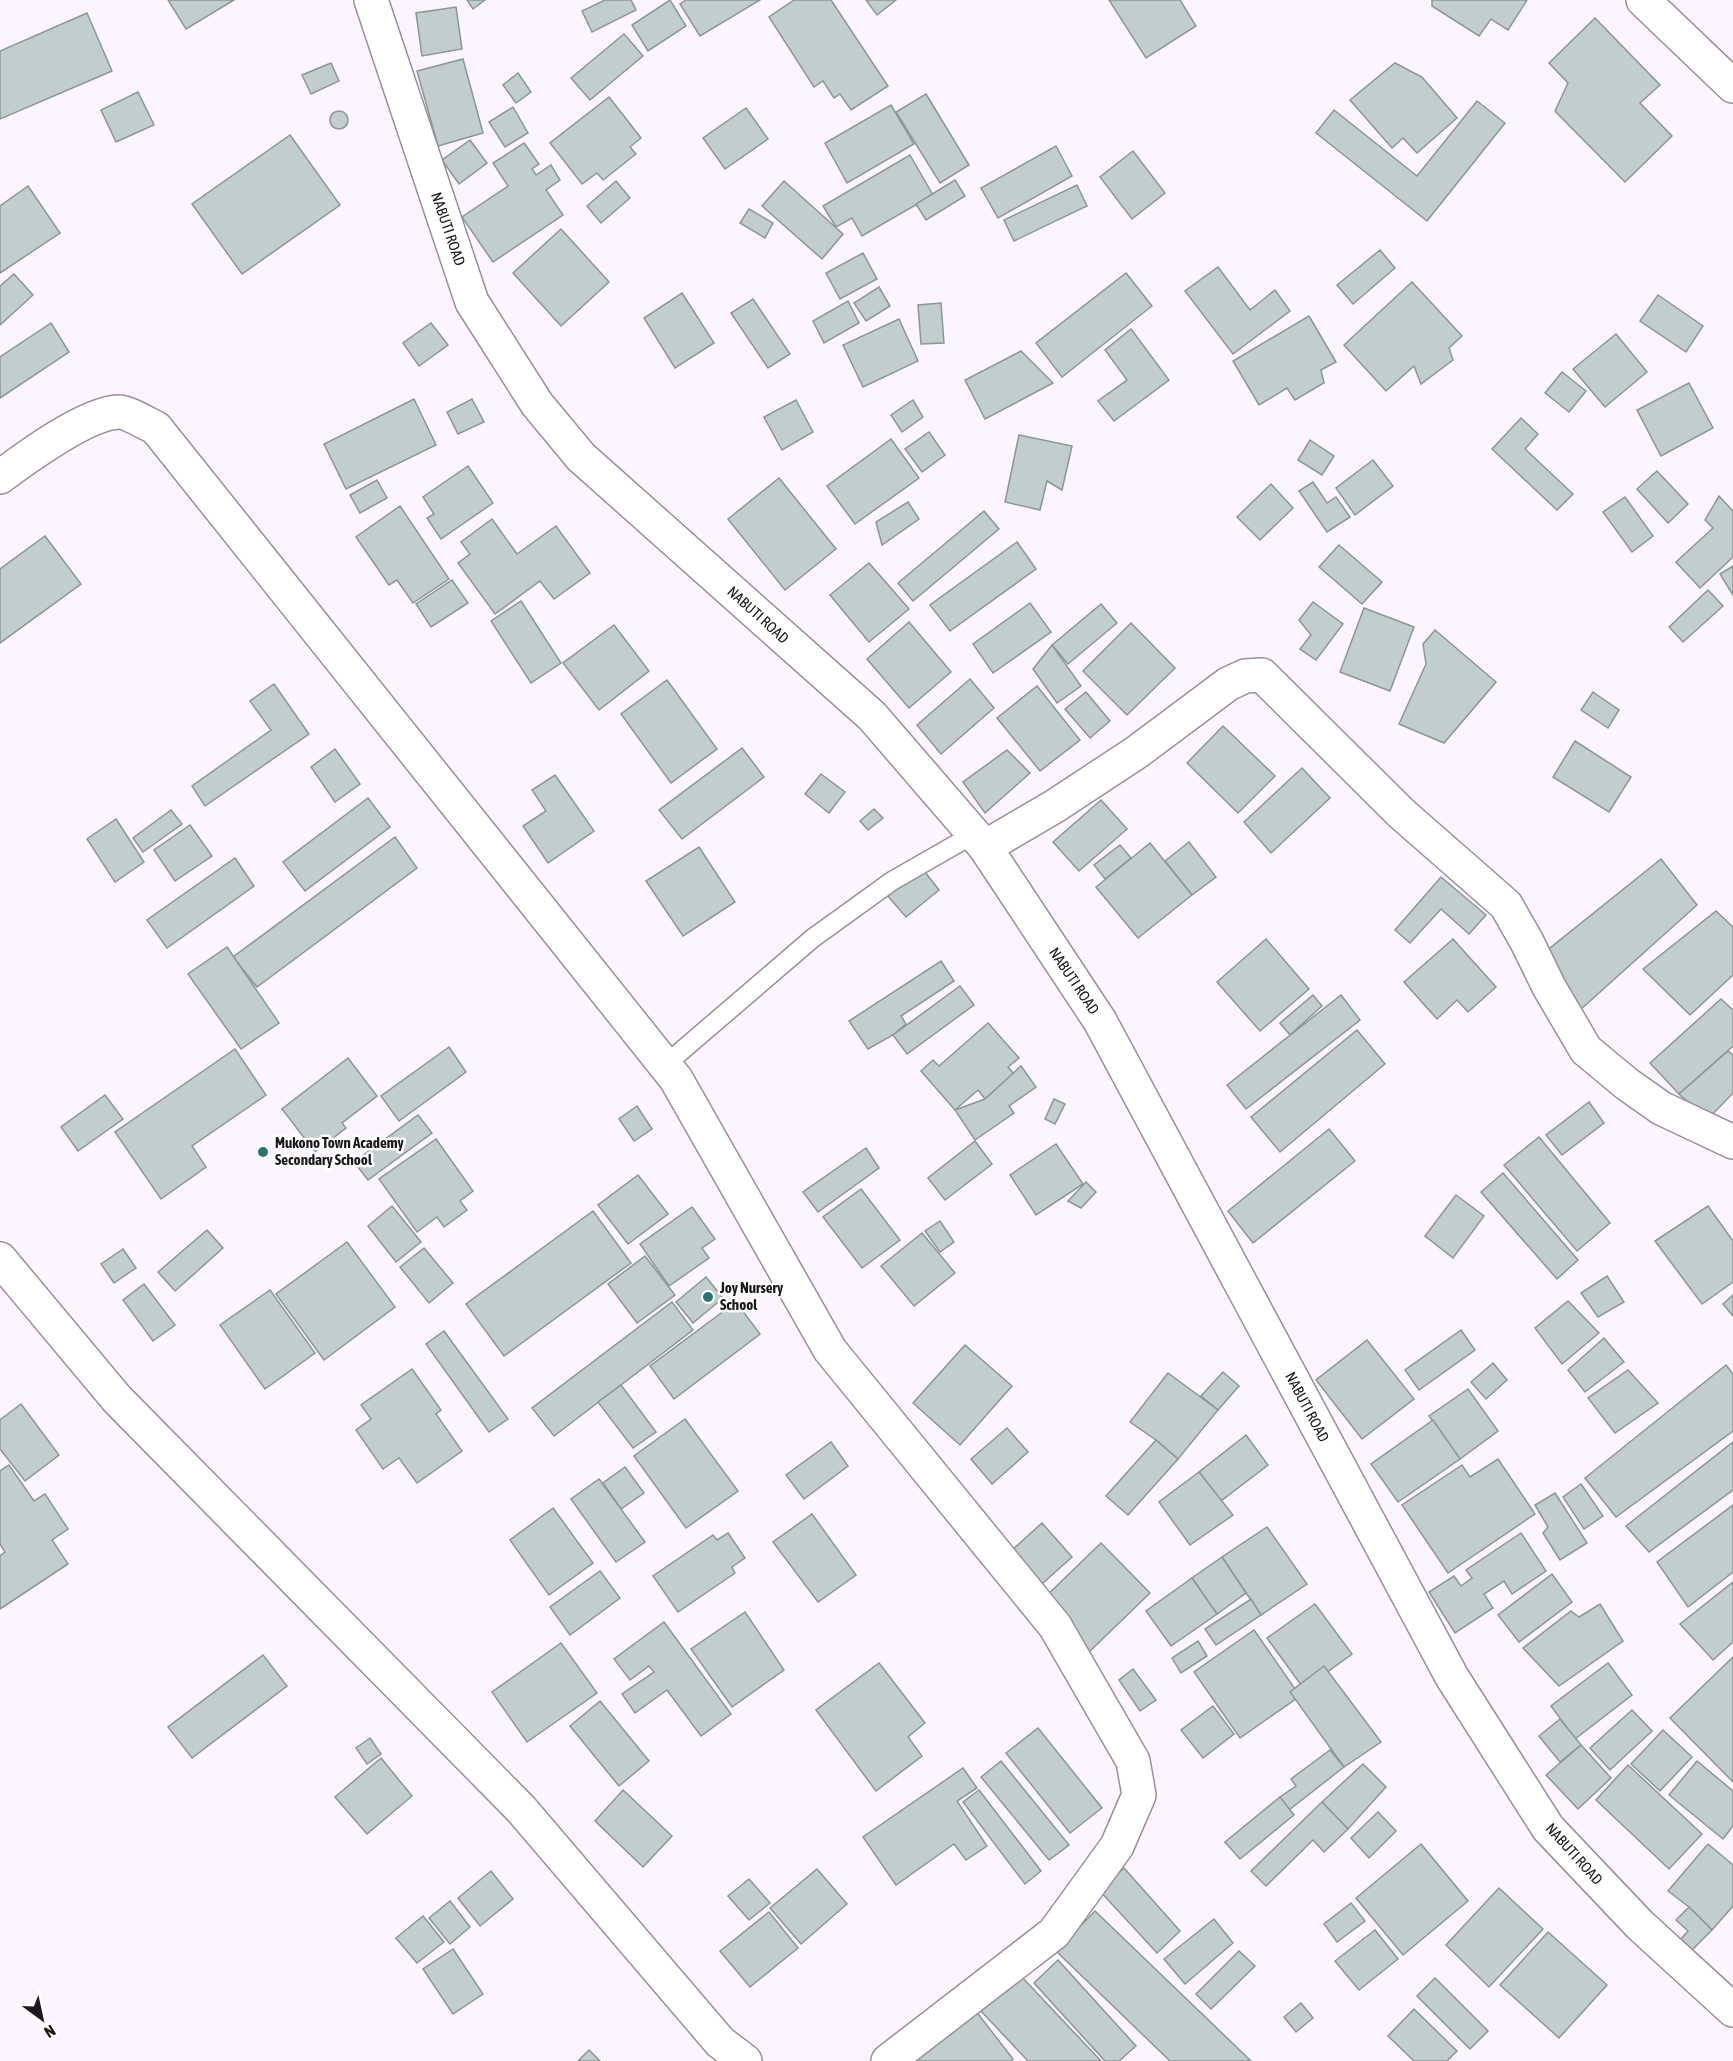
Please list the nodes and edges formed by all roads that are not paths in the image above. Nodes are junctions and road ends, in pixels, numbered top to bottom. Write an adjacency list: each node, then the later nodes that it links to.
1 (371, 0): 5 (street, NABUTI ROAD)
2 (1643, 0): 3 (street)
3 (1733, 86)
4 (0, 477): 6 (street)
5 (980, 840): 6 (lane); 7 (street); 9 (street, NABUTI ROAD)
6 (665, 1065): 11 (street)
7 (1733, 1142)
8 (0, 1259): 10 (street)
9 (1733, 2010)
10 (746, 2061)
11 (888, 2061)

